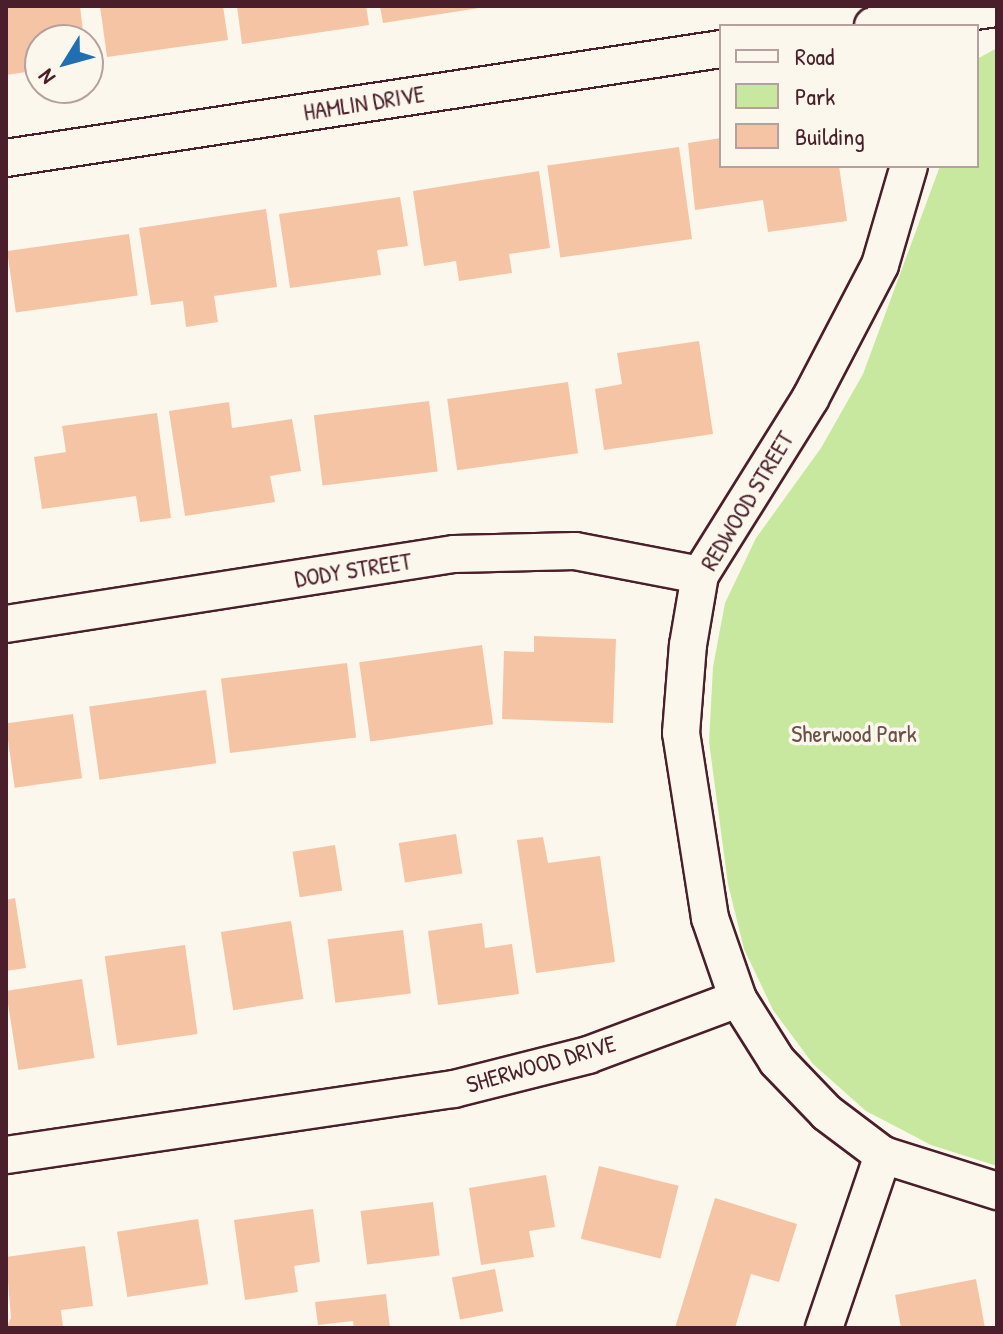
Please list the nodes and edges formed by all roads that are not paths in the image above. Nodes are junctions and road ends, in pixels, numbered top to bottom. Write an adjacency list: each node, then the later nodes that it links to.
1 (997, 8): 2 (street)
2 (952, 15): 3 (street)
3 (887, 24)
4 (719, 49): 5 (street, HAMLIN DRIVE)
5 (6, 158)
6 (908, 168): 7 (street, REDWOOD STREET)
7 (700, 575): 8 (street, DODY STREET); 9 (street, REDWOOD STREET)
8 (6, 624)
9 (738, 999): 10 (street, SHERWOOD DRIVE); 11 (street)
10 (6, 1155)
11 (883, 1155): 12 (street); 13 (street)
12 (997, 1191)
13 (824, 1328)

